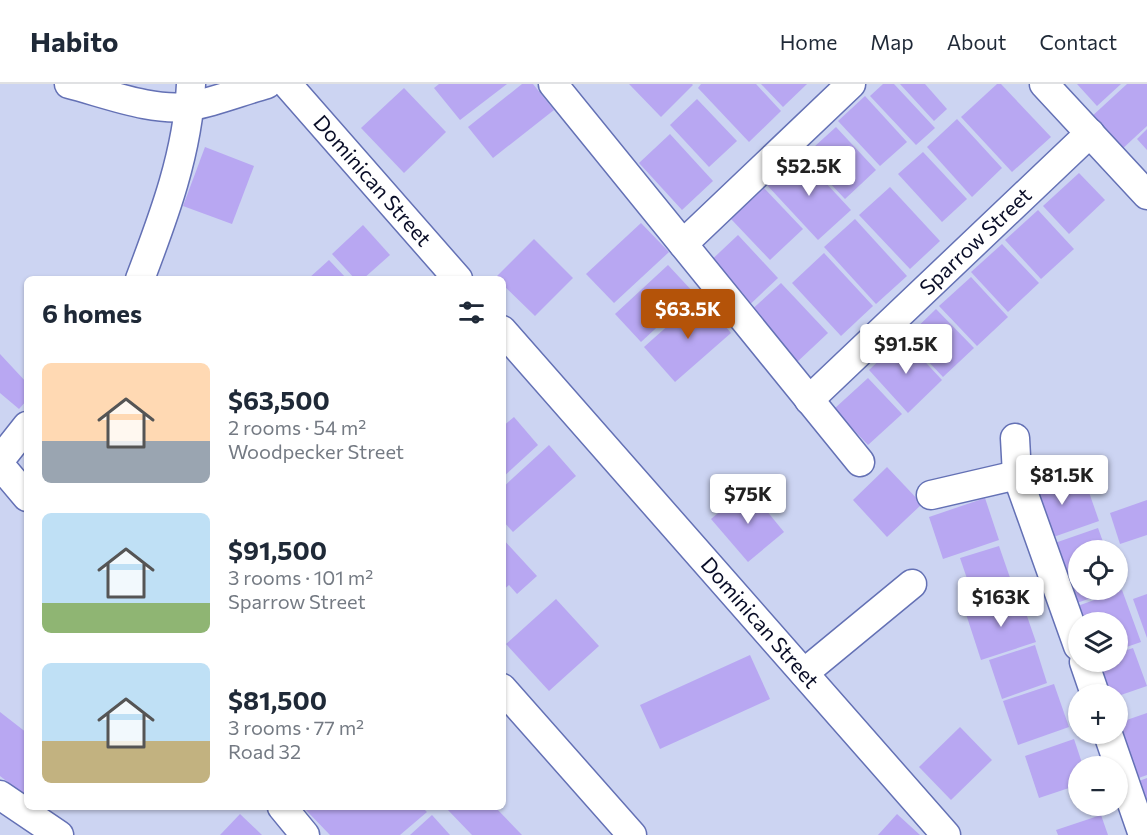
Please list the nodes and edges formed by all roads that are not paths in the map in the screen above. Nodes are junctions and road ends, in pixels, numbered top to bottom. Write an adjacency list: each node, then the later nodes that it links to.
1 (69, 84): 7 (street)
2 (267, 84): 7 (street)
3 (287, 84): 12 (street, Dominican Street)
4 (851, 84): 10 (street)
5 (1044, 84): 8 (street)
6 (559, 86): 10 (street)
7 (190, 95): 11 (street)
8 (1090, 133): 9 (street); 14 (street, Sparrow Street)
9 (1147, 195)
10 (683, 244): 14 (street)
11 (141, 276)
12 (455, 276)
13 (506, 335): 24 (street, Dominican Street)
14 (809, 400): 17 (street)
15 (24, 430): 18 (street)
16 (1015, 438): 19 (street)
17 (860, 462)
18 (0, 463): 20 (street)
19 (1017, 475): 21 (street); 23 (street)
20 (24, 493)
21 (931, 495)
22 (912, 584): 24 (street)
23 (1068, 618)
24 (804, 673): 32 (street, Dominican Street)
25 (506, 693): 31 (street)
26 (1111, 744): 33 (street)
27 (0, 795): 29 (street)
28 (284, 810): 30 (street)
29 (59, 835)
30 (305, 835)
31 (632, 835)
32 (946, 835)
33 (1143, 835)

